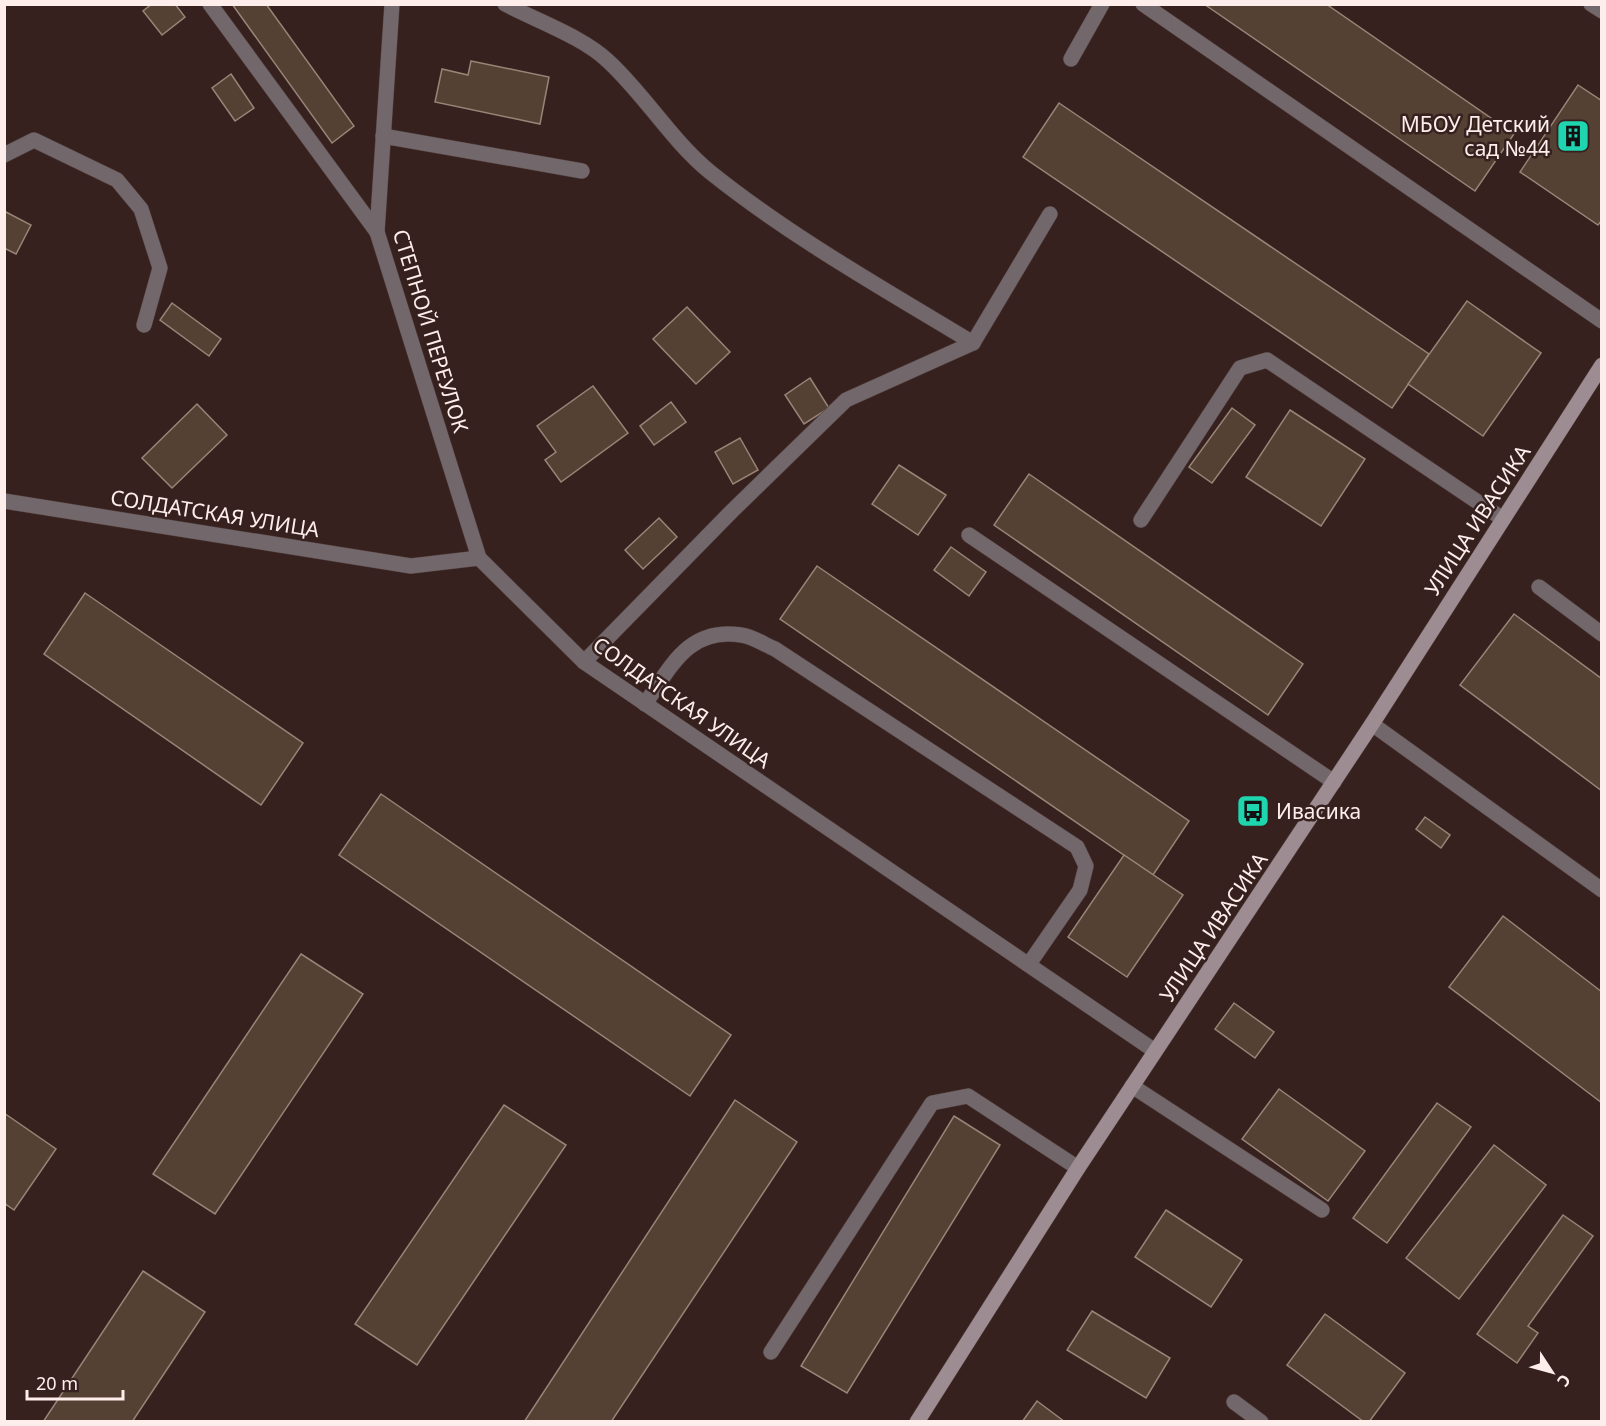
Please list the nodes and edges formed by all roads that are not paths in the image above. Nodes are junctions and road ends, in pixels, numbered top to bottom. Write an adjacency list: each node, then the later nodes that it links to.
1 (210, 4): 13 (street)
2 (392, 4): 9 (street, СТЕПНОЙ ПЕРЕУЛОК)
3 (505, 4): 16 (street)
4 (1102, 4): 8 (street)
5 (1143, 4): 14 (street)
6 (1591, 4): 7 (street)
7 (1602, 11)
8 (1071, 58)
9 (383, 136): 11 (street); 13 (street, СТЕПНОЙ ПЕРЕУЛОК)
10 (4, 155): 15 (street)
11 (582, 171)
12 (1050, 214): 16 (street)
13 (377, 232): 22 (street, СТЕПНОЙ ПЕРЕУЛОК)
14 (1602, 321)
15 (144, 325)
16 (973, 343): 25 (street)
17 (1602, 364): 19 (main road, УЛИЦА ИВАСИКА)
18 (4, 501): 22 (street, СОЛДАТСКАЯ УЛИЦА)
19 (1503, 519): 20 (street); 27 (main road, УЛИЦА ИВАСИКА)
20 (1141, 520)
21 (969, 535): 28 (street)
22 (479, 558): 25 (street, СОЛДАТСКАЯ УЛИЦА)
23 (1539, 587): 24 (street)
24 (1602, 634)
25 (584, 662): 26 (street, СОЛДАТСКАЯ УЛИЦА)
26 (645, 704): 30 (street, СОЛДАТСКАЯ УЛИЦА); 30 (street)
27 (1372, 724): 28 (main road, УЛИЦА ИВАСИКА); 29 (street)
28 (1334, 782): 31 (main road, УЛИЦА ИВАСИКА)
29 (1602, 890)
30 (1029, 964): 31 (street, СОЛДАТСКАЯ УЛИЦА)
31 (1155, 1051): 32 (main road, УЛИЦА ИВАСИКА)
32 (1132, 1086): 33 (main road, УЛИЦА ИВАСИКА); 34 (street)
33 (1078, 1168): 35 (street); 37 (main road, УЛИЦА ИВАСИКА)
34 (1322, 1210)
35 (771, 1352)
36 (1234, 1402): 38 (street)
37 (917, 1422)
38 (1261, 1422)

